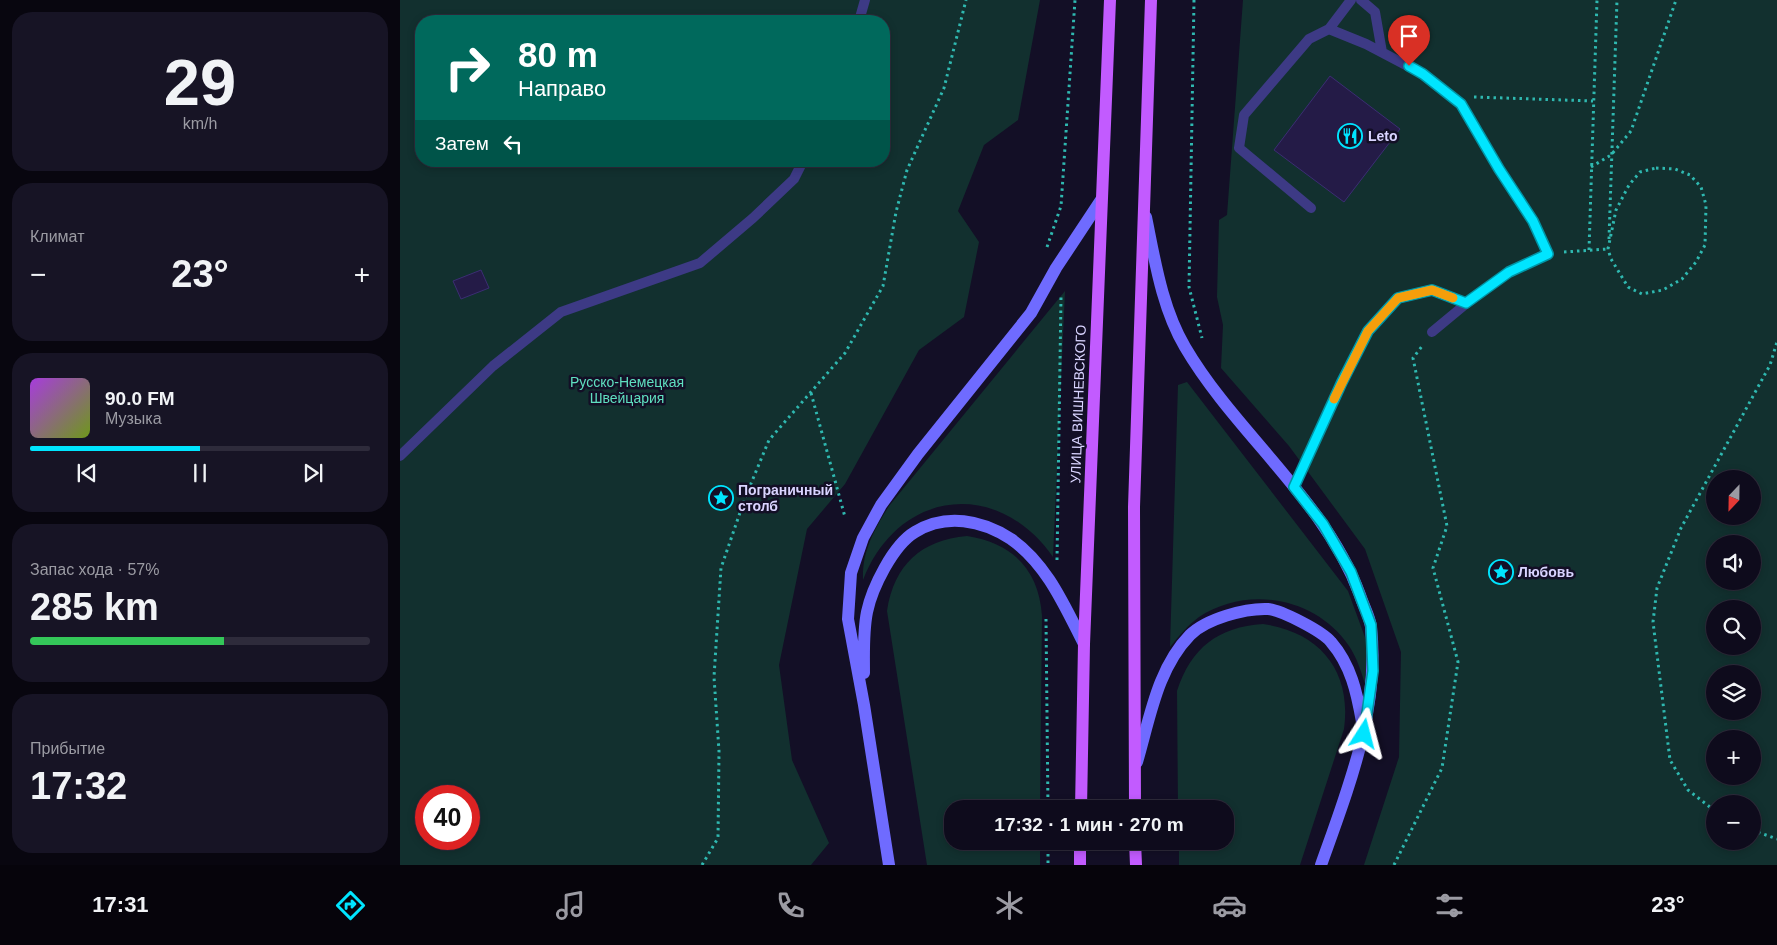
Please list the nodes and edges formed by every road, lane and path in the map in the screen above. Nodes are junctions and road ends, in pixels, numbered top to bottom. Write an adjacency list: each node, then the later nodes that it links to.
1 (866, 0): 12 (lane)
2 (966, 0): 32 (path)
3 (1074, 0): 23 (path)
4 (1110, 0): 20 (main road, УЛИЦА ВИШНЕВСКОГО)
5 (1152, 0): 21 (main road)
6 (1194, 0): 31 (path)
7 (1351, 0): 13 (lane)
8 (1361, 0): 14 (lane)
9 (1597, 0): 16 (path)
10 (1617, 0): 17 (path)
11 (1676, 0): 17 (path)
12 (861, 15)
13 (1329, 29): 14 (lane); 22 (lane)
14 (1382, 52): 15 (lane)
15 (1451, 96): 16 (path); 26 (lane)
16 (1593, 101): 19 (path)
17 (1611, 155): 19 (path); 24 (path)
18 (800, 167): 33 (lane)
19 (1591, 167): 25 (path)
20 (1101, 200): 38 (main road, УЛИЦА ВИШНЕВСКОГО); 39 (street)
21 (1144, 207): 34 (street); 41 (main road)
22 (1311, 208)
23 (1047, 248)
24 (1608, 249): 24 (path); 25 (path)
25 (1589, 250): 26 (path)
26 (1548, 254): 28 (lane)
27 (1061, 290): 36 (path)
28 (1466, 303): 29 (lane); 34 (lane)
29 (1432, 332): 57 (path)
30 (1777, 342): 45 (path)
31 (1205, 344)
32 (811, 393): 35 (path); 51 (path)
33 (400, 456)
34 (1294, 487): 40 (street)
35 (845, 517)
36 (1057, 566)
37 (1046, 619): 42 (path)
38 (1084, 644): 39 (street); 43 (main road, УЛИЦА ВИШНЕВСКОГО)
39 (864, 705): 52 (street)
40 (1364, 734): 41 (street); 56 (street)
41 (1134, 772): 44 (main road)
42 (1048, 800)
43 (1081, 800)
44 (1135, 800)
45 (1706, 804)
46 (1761, 833): 47 (path)
47 (1777, 839)
48 (1048, 850): 53 (path)
49 (1080, 850): 54 (main road)
50 (1135, 850): 55 (main road)
51 (702, 865)
52 (889, 865)
53 (1048, 865)
54 (1080, 865)
55 (1136, 865)
56 (1321, 865)
57 (1394, 865)

